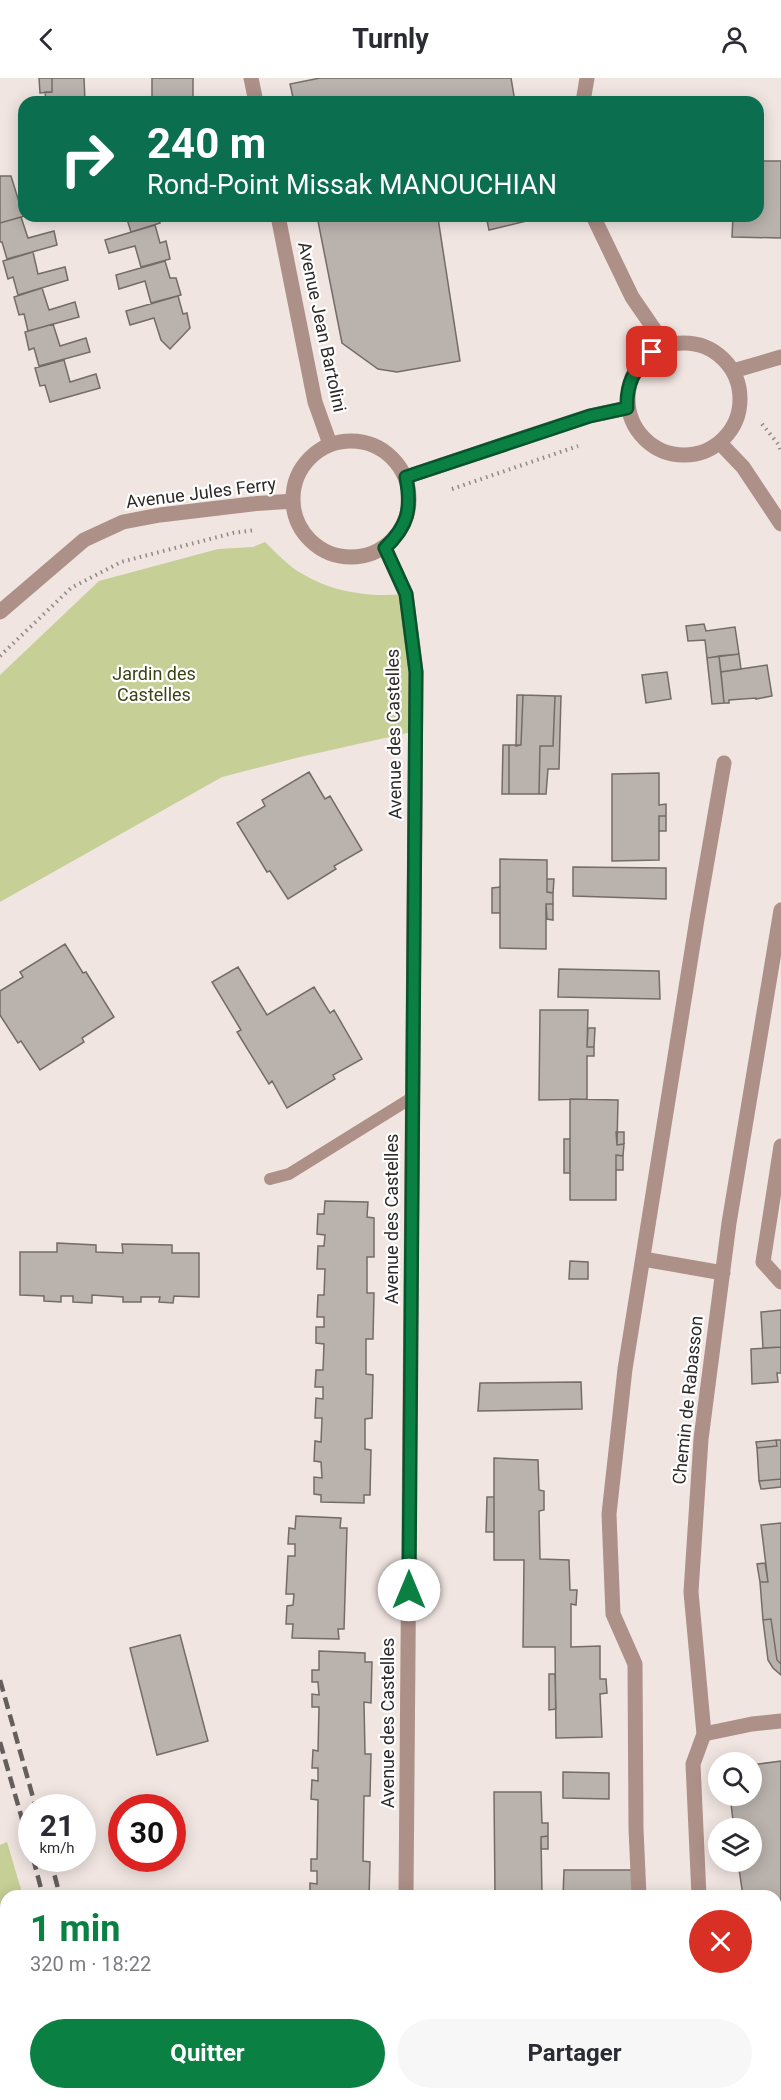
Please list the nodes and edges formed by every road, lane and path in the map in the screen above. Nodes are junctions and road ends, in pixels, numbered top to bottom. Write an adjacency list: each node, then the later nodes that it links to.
1 (251, 78): 3 (street)
2 (587, 78): 4 (street)
3 (255, 96)
4 (584, 96)
5 (279, 222): 14 (street, Avenue Jean Bartolini)
6 (596, 222): 7 (street)
7 (665, 345): 9 (street); 10 (street)
8 (781, 357): 9 (street)
9 (733, 371): 13 (street)
10 (627, 408): 13 (street); 16 (street)
11 (762, 424): 15 (path)
12 (588, 443): 17 (path)
13 (720, 443): 19 (street)
14 (330, 444): 16 (street); 18 (street)
15 (781, 453)
16 (406, 477): 21 (street)
17 (452, 489)
18 (293, 501): 21 (street); 22 (street, Avenue Jules Ferry)
19 (781, 524)
20 (255, 530): 23 (path)
21 (385, 548): 26 (street, Avenue des Castelles)
22 (0, 612)
23 (0, 656)
24 (724, 763): 29 (street)
25 (781, 910): 30 (street, Chemin de Rabasson)
26 (413, 1097): 28 (lane); 34 (street, Avenue des Castelles)
27 (781, 1146): 31 (street)
28 (270, 1179)
29 (643, 1259): 30 (street); 35 (street)
30 (723, 1273): 33 (street, Chemin de Rabasson)
31 (781, 1282)
32 (781, 1721): 33 (street)
33 (704, 1734): 36 (street, Chemin de Rabasson)
34 (406, 1890)
35 (639, 1890)
36 (699, 1890)

